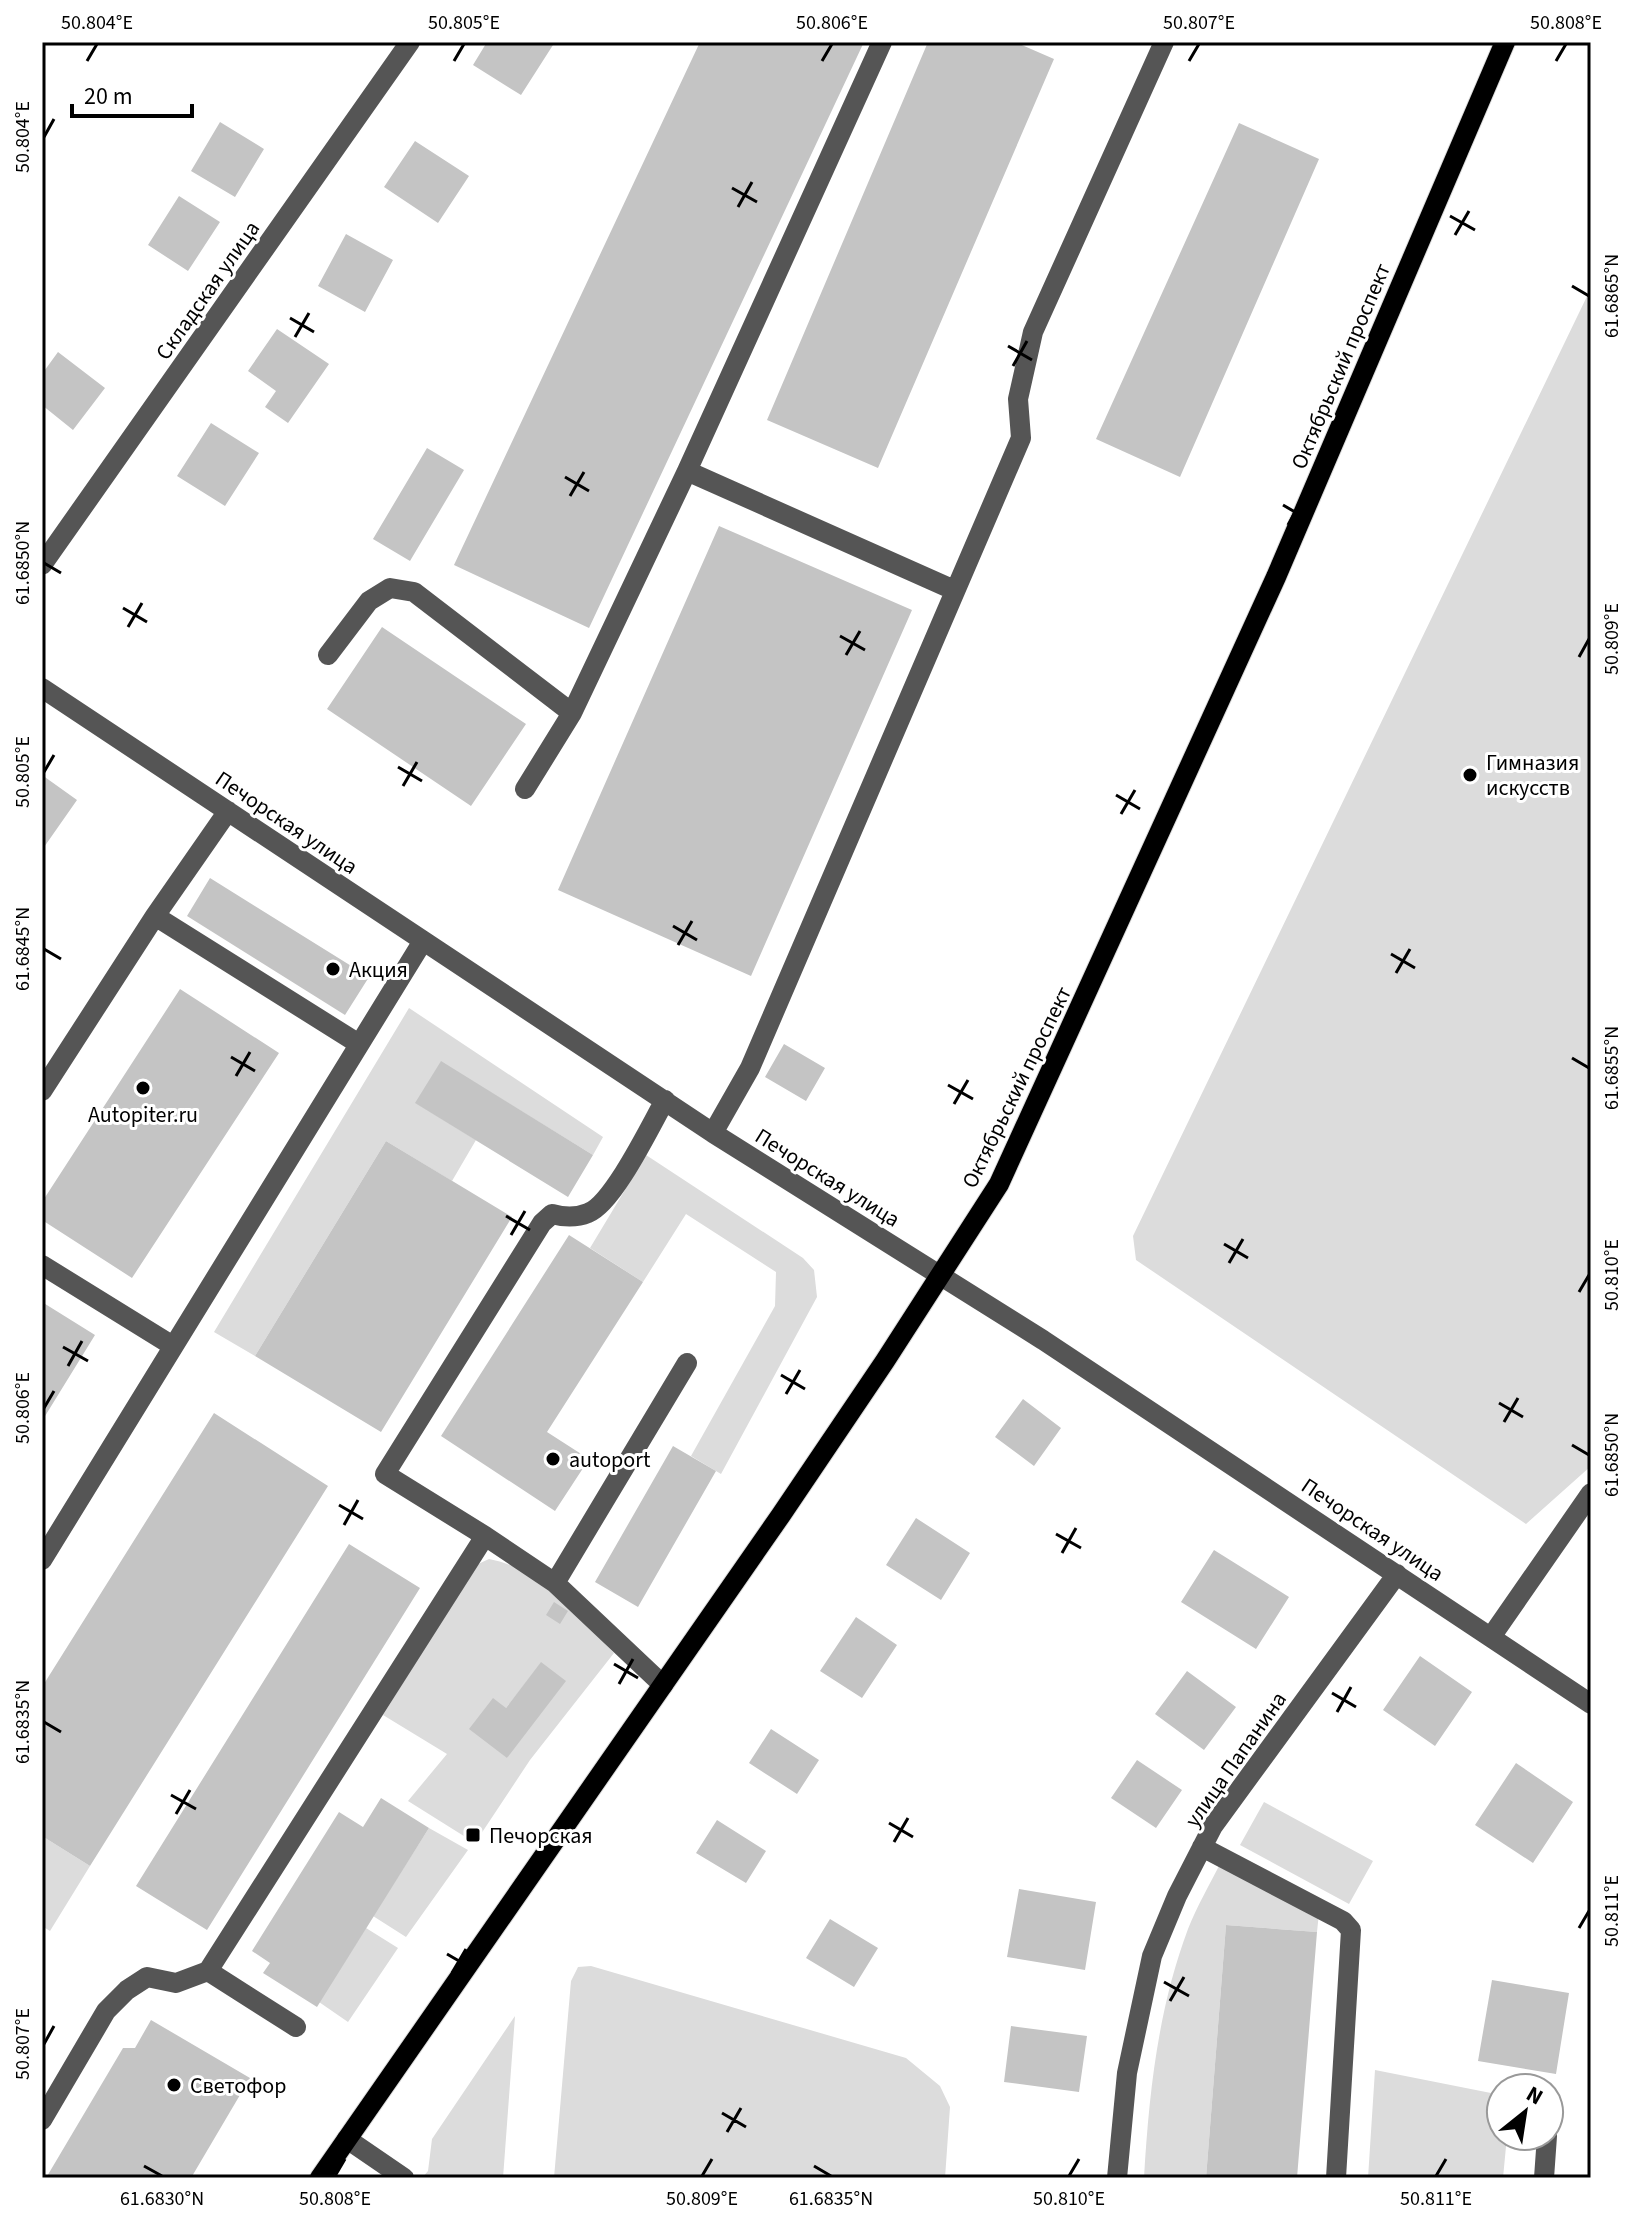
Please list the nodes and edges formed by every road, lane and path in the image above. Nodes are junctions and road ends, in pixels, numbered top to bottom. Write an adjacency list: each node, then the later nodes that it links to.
1 (410, 42): 6 (street, Складская улица)
2 (882, 42): 5 (street)
3 (1505, 42): 20 (main road, Октябрьский проспект)
4 (1157, 44): 7 (street)
5 (687, 471): 7 (street); 10 (street)
6 (42, 565)
7 (954, 590): 18 (street)
8 (328, 655): 10 (street)
9 (42, 688): 12 (street, Печорская улица)
10 (572, 713): 11 (street)
11 (525, 789)
12 (228, 811): 13 (street); 14 (street, Печорская улица)
13 (155, 916): 15 (street); 16 (street)
14 (423, 941): 15 (street); 17 (street, Печорская улица)
15 (359, 1044): 21 (street)
16 (42, 1091)
17 (665, 1100): 18 (street, Печорская улица); 24 (street)
18 (713, 1133): 20 (street, Печорская улица)
19 (42, 1265): 21 (street)
20 (941, 1275): 26 (street, Печорская улица); 29 (main road, Октябрьский проспект)
21 (173, 1346): 25 (street)
22 (687, 1363): 27 (street)
23 (1591, 1493): 28 (street)
24 (485, 1536): 27 (street); 32 (street)
25 (42, 1560)
26 (1397, 1574): 28 (street, Печорская улица); 31 (street, улица Папанина)
27 (555, 1583): 29 (street)
28 (1491, 1637): 30 (street, Печорская улица)
29 (663, 1685): 35 (main road, Октябрьский проспект)
30 (1591, 1704)
31 (1202, 1847): 39 (street, улица Папанина); 40 (street)
32 (208, 1971): 33 (street); 34 (street)
33 (296, 2027)
34 (42, 2120)
35 (347, 2139): 37 (main road, Октябрьский проспект); 38 (street)
36 (1546, 2152): 41 (street)
37 (320, 2178)
38 (404, 2178)
39 (1117, 2178)
40 (1336, 2178)
41 (1544, 2178)

